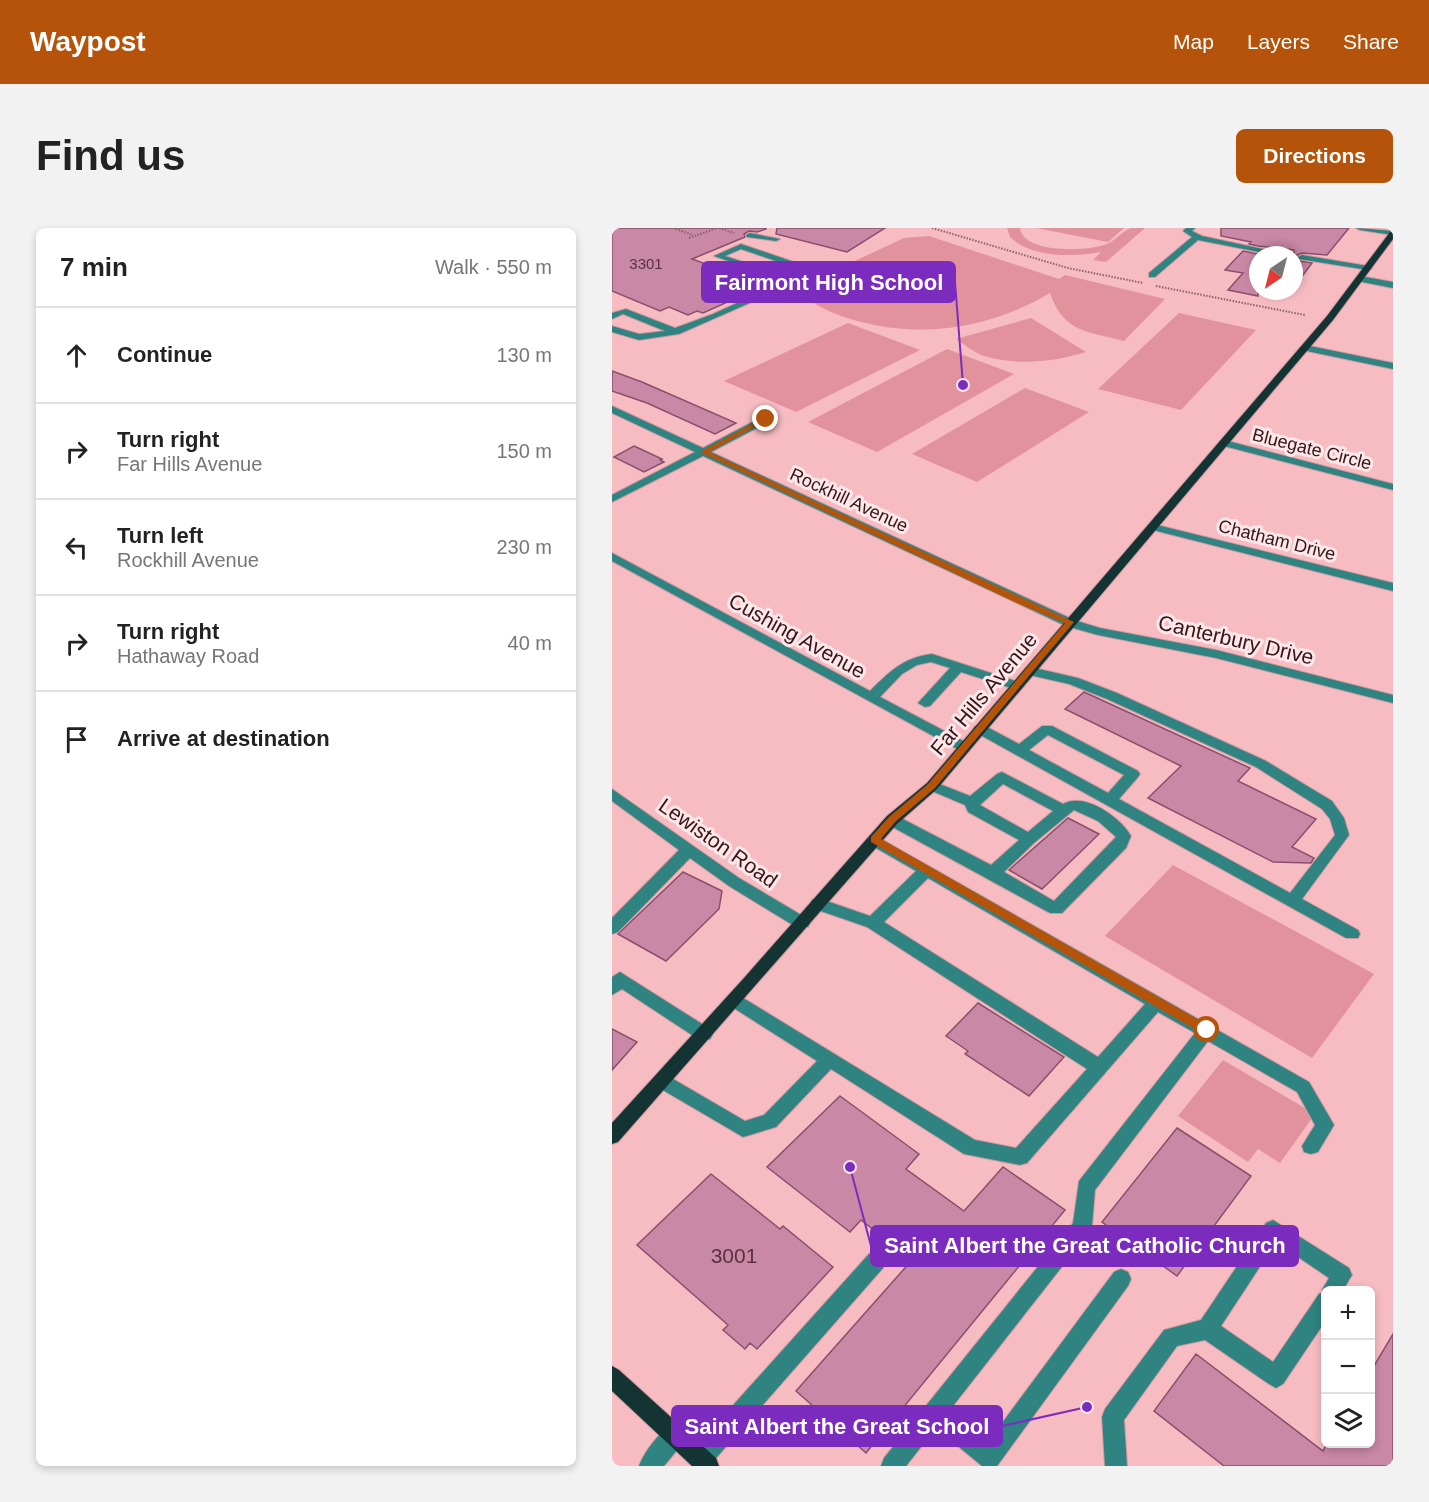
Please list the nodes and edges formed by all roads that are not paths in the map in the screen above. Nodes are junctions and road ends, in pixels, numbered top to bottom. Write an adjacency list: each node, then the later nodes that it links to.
1 (1191, 228): 6 (street)
2 (1360, 228): 3 (street)
3 (1393, 234): 11 (main road, Far Hills Avenue)
4 (750, 235): 5 (street)
5 (764, 237): 7 (street); 8 (street)
6 (1198, 237): 9 (street); 12 (street)
7 (776, 239)
8 (741, 246): 13 (street); 13 (street)
9 (1249, 247)
10 (1303, 257): 11 (street)
11 (1364, 273): 14 (street); 18 (main road, Far Hills Avenue)
12 (1152, 275)
13 (784, 278): 17 (street)
14 (1393, 285)
15 (612, 316): 17 (street)
16 (612, 329): 17 (street)
17 (676, 332)
18 (1305, 348): 19 (street); 22 (main road, Far Hills Avenue)
19 (1393, 366)
20 (612, 409): 23 (street, Rockhill Avenue)
21 (766, 419): 23 (street)
22 (1224, 443): 24 (street, Bluegate Circle); 26 (main road, Far Hills Avenue)
23 (704, 452): 25 (street); 29 (street, Rockhill Avenue)
24 (1393, 487)
25 (612, 499)
26 (1153, 527): 28 (street, Chatham Drive); 29 (main road, Far Hills Avenue)
27 (612, 556): 33 (street, Cushing Avenue)
28 (1393, 587)
29 (1070, 622): 31 (main road, Far Hills Avenue); 34 (street, Canterbury Drive)
30 (958, 667): 32 (street); 33 (street); 35 (street)
31 (1030, 671): 32 (main road, Far Hills Avenue); 50 (street)
32 (1017, 686): 36 (main road, Far Hills Avenue)
33 (871, 698): 37 (street, Cushing Avenue)
34 (1393, 699)
35 (925, 703)
36 (980, 729): 37 (main road, Far Hills Avenue); 38 (street)
37 (964, 747): 39 (main road, Far Hills Avenue)
38 (1019, 751): 41 (street); 41 (street)
39 (932, 786): 42 (street); 44 (main road, Far Hills Avenue)
40 (612, 794): 47 (street, Lewiston Road)
41 (1110, 801): 50 (street)
42 (972, 802): 43 (street); 45 (street)
43 (1063, 810): 45 (street); 49 (street)
44 (892, 820): 46 (main road, Far Hills Avenue); 49 (street)
45 (1029, 839): 49 (street)
46 (874, 840): 48 (street); 51 (main road, Far Hills Avenue)
47 (689, 849): 52 (street, Lewiston Road); 54 (street)
48 (927, 870): 53 (street); 58 (street)
49 (993, 873)
50 (1292, 901): 55 (street)
51 (818, 904): 52 (main road, Far Hills Avenue); 53 (street)
52 (802, 923): 57 (main road, Far Hills Avenue)
53 (873, 923): 62 (street)
54 (612, 928)
55 (1352, 934)
56 (612, 988): 60 (street)
57 (735, 1000): 60 (main road, Far Hills Avenue); 61 (street)
58 (1157, 1002): 59 (street); 62 (street)
59 (1207, 1030): 65 (street); 72 (street)
60 (704, 1034): 63 (main road, Far Hills Avenue)
61 (830, 1059): 62 (street); 63 (street)
62 (1099, 1067)
63 (662, 1081): 64 (main road, Far Hills Avenue)
64 (612, 1136)
65 (1311, 1146)
66 (876, 1261): 74 (street)
67 (1121, 1279): 72 (street)
68 (1335, 1286): 70 (street)
69 (1321, 1308): 70 (street)
70 (1207, 1329): 77 (street)
71 (612, 1377): 73 (main road)
72 (934, 1413): 76 (street)
73 (675, 1435): 74 (main road); 75 (street)
74 (704, 1462)
75 (650, 1466)
76 (892, 1466)
77 (1116, 1466)

